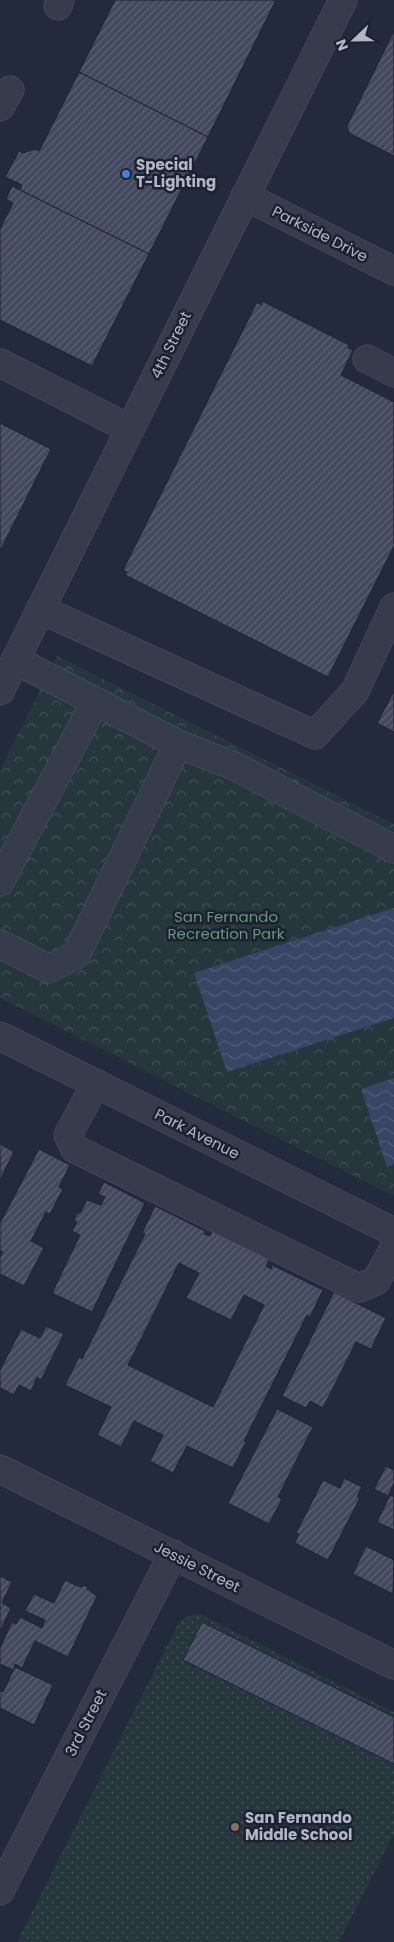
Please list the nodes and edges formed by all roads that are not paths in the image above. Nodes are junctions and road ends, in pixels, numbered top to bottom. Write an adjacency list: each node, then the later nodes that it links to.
1 (343, 0): 2 (street, 4th Street)
2 (245, 196): 3 (street, Parkside Drive); 7 (street, 4th Street)
3 (394, 271)
4 (367, 359): 6 (street)
5 (0, 363): 7 (street)
6 (394, 373)
7 (130, 429): 9 (street, 4th Street)
8 (394, 607): 9 (street)
9 (40, 610): 10 (street, 4th Street)
10 (15, 660): 11 (street, 4th Street); 12 (street)
11 (0, 691)
12 (95, 702): 13 (street); 15 (street)
13 (178, 744): 14 (street); 16 (street)
14 (394, 848)
15 (0, 882)
16 (0, 944)
17 (0, 1036): 18 (street, Park Avenue)
18 (96, 1083): 19 (street, Park Avenue); 20 (street)
19 (394, 1232)
20 (394, 1248)
21 (0, 1469): 22 (street, Jessie Street)
22 (173, 1554): 23 (street, Jessie Street); 24 (street, 3rd Street)
23 (394, 1665)
24 (0, 1891)

